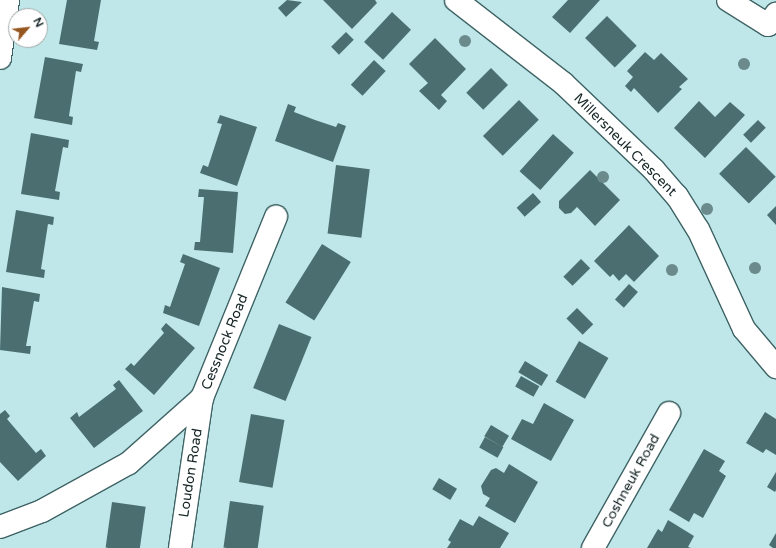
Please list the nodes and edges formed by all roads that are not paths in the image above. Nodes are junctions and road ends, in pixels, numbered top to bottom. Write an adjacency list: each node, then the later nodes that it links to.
1 (8, 0): 5 (street)
2 (456, 0): 7 (street, Millersneuk Crescent)
3 (728, 0): 4 (street)
4 (776, 14)
5 (0, 58)
6 (276, 217): 8 (street, Cessnock Road)
7 (776, 367)
8 (202, 398): 10 (street, Cessnock Road); 11 (street, Loudon Road)
9 (669, 413): 12 (street, Coshneuk Road)
10 (0, 527)
11 (180, 548)
12 (593, 548)

